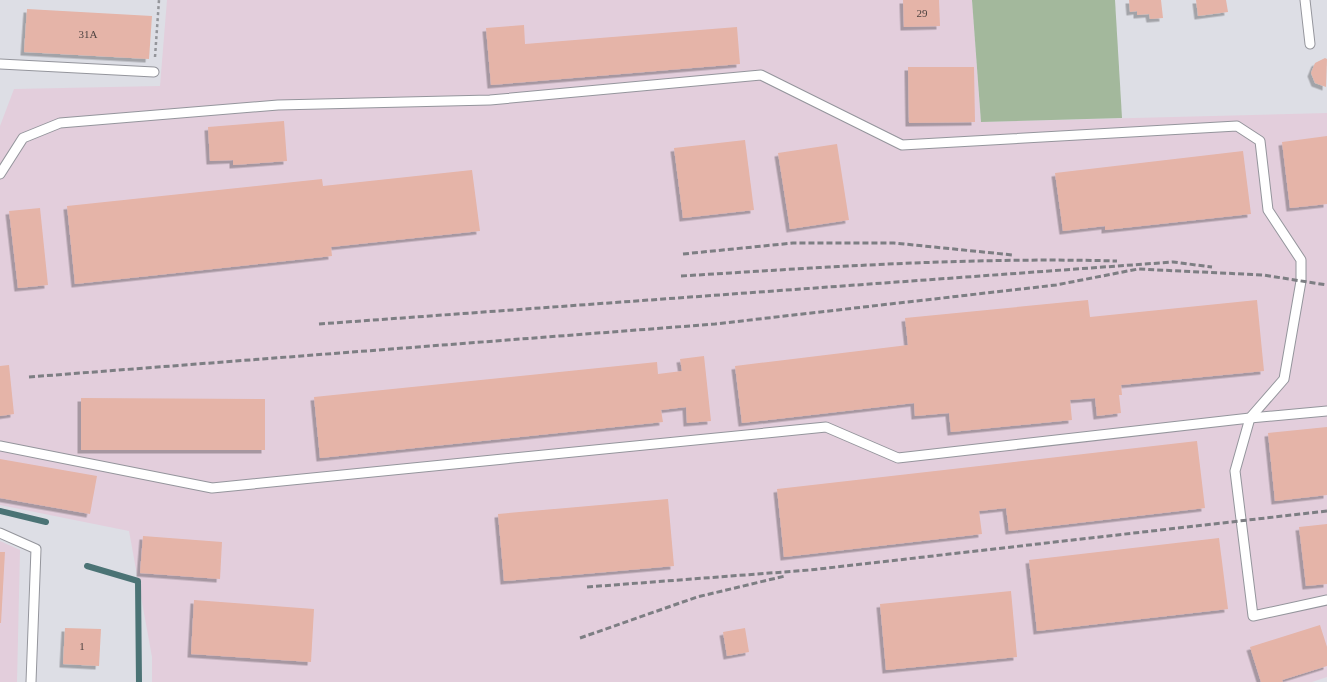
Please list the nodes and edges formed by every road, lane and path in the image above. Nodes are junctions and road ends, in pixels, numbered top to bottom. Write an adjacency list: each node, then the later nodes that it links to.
1 (159, 0): 5 (path)
2 (1305, 0): 3 (lane)
3 (1310, 44)
4 (0, 64): 5 (lane)
5 (154, 72)
6 (0, 174): 8 (lane)
7 (1327, 412): 8 (lane)
8 (1250, 418): 9 (lane); 11 (lane)
9 (0, 446)
10 (0, 533): 12 (lane)
11 (1327, 600)
12 (32, 682)

